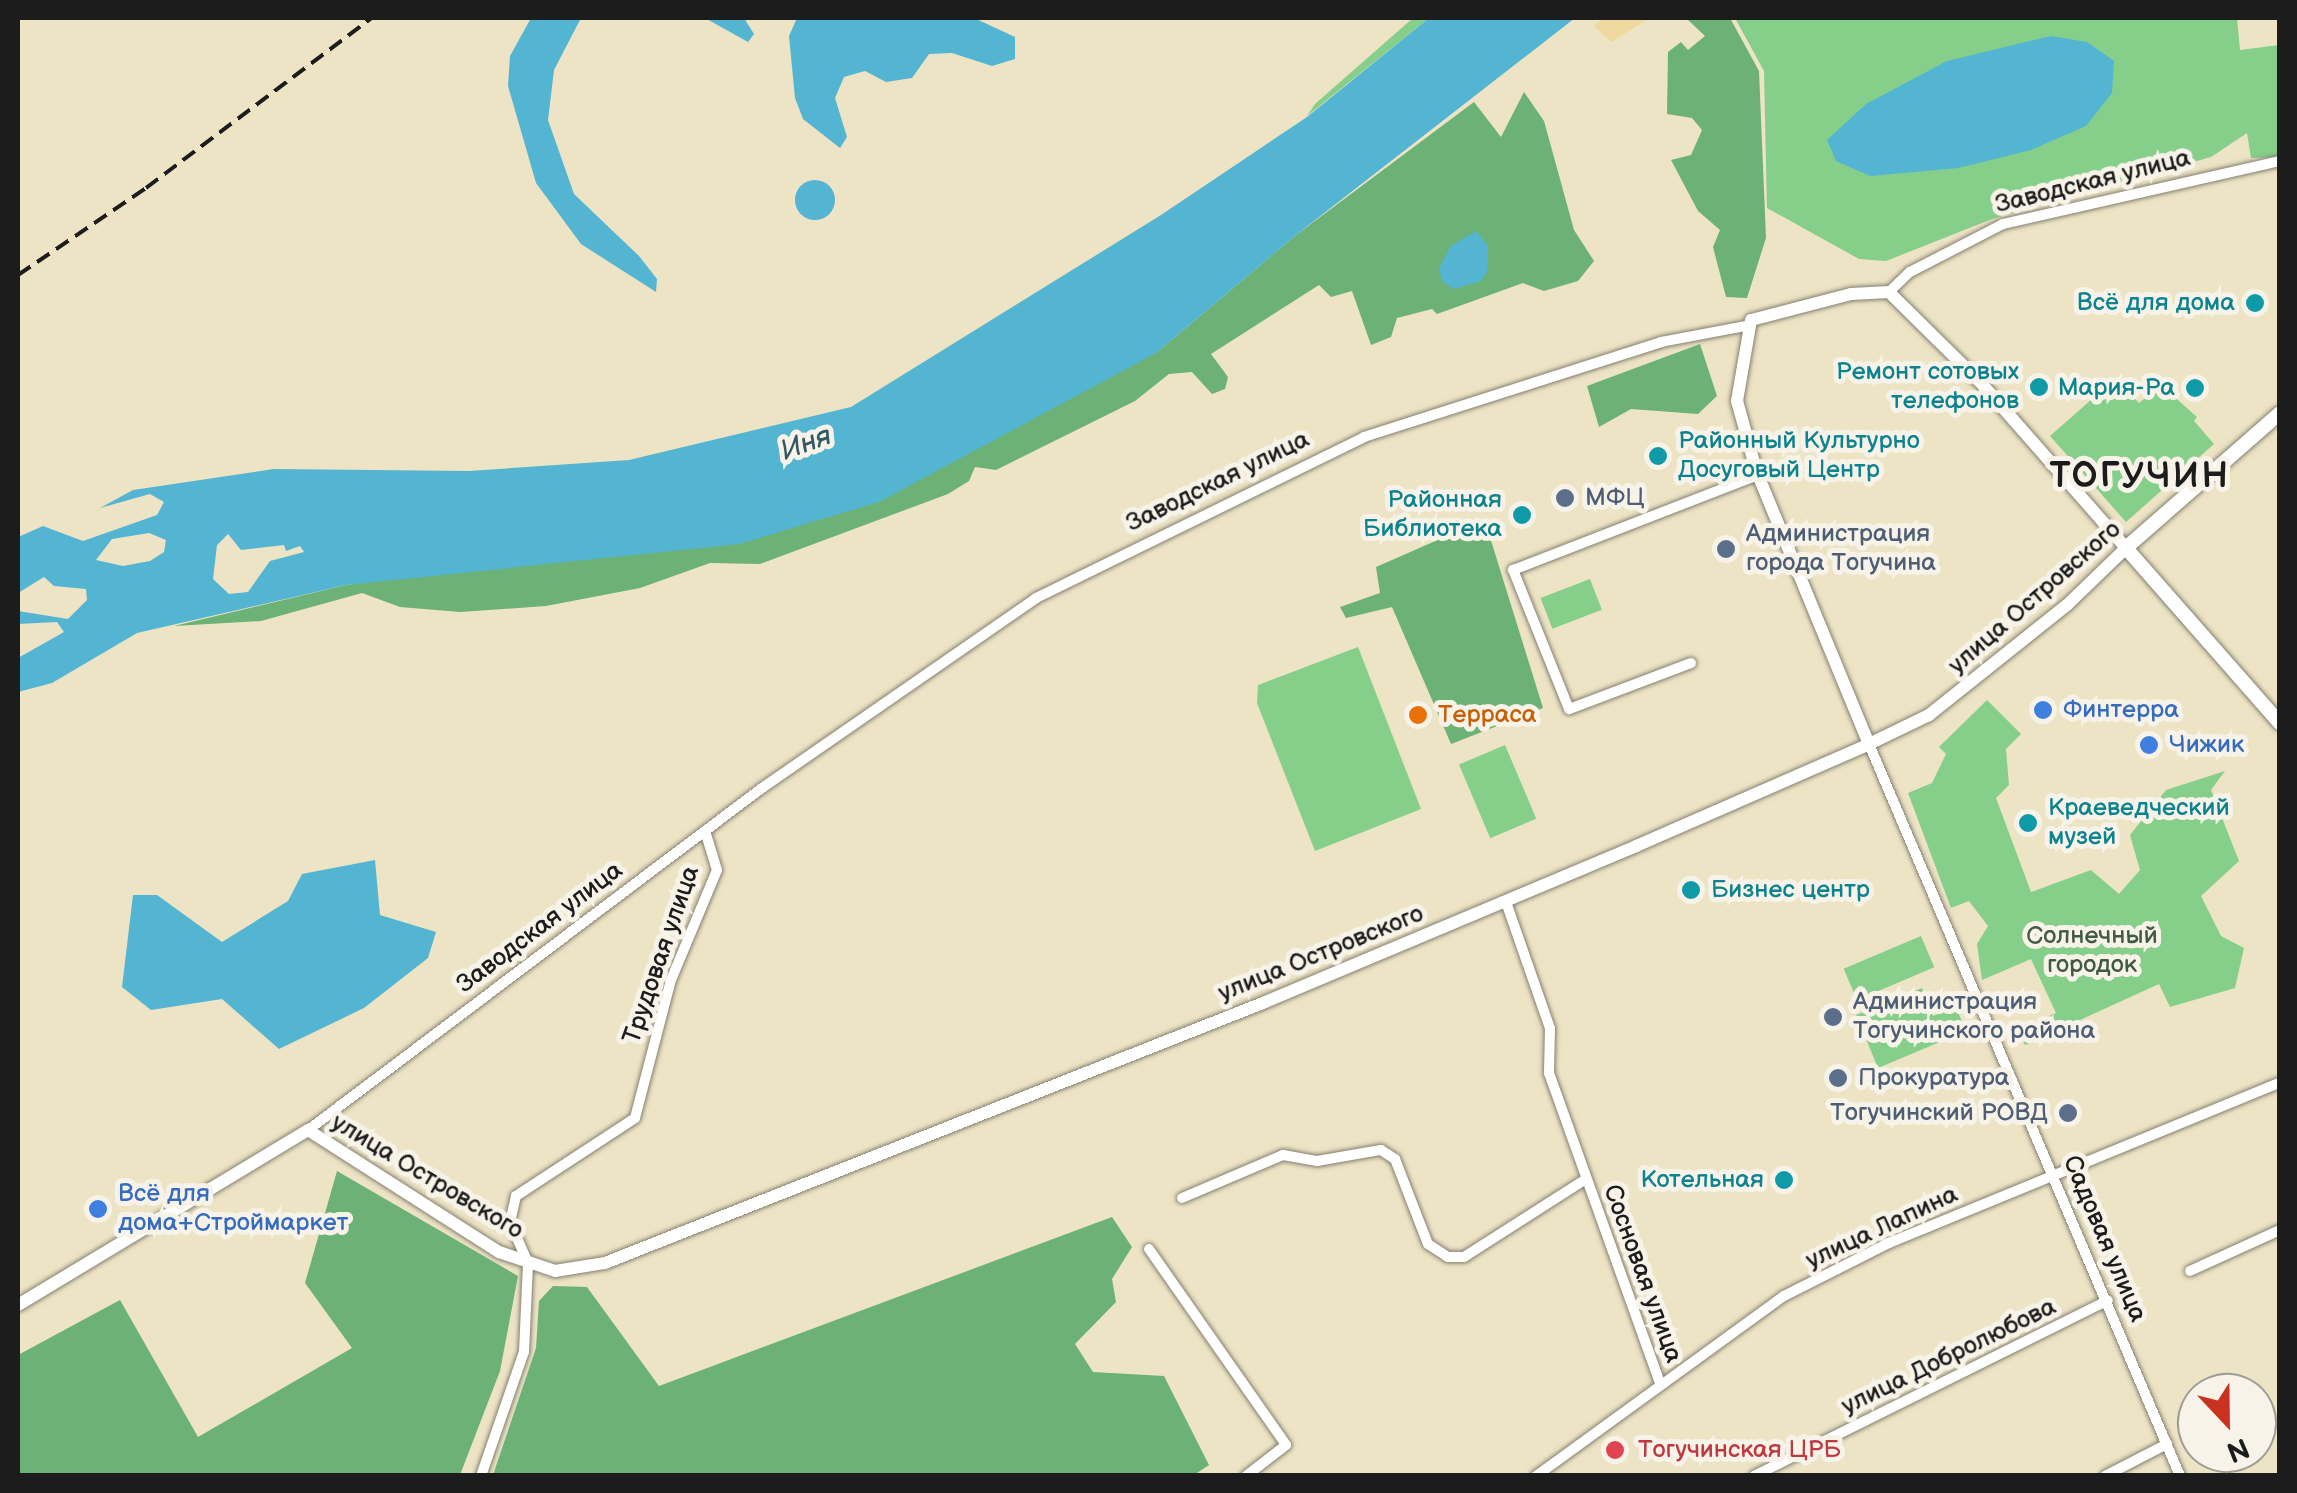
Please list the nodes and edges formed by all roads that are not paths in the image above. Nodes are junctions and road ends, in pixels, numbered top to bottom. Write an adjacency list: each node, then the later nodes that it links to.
1 (2280, 161): 2 (street, Заводская улица)
2 (1889, 292): 3 (street, Заводская улица); 6 (street)
3 (1746, 326): 5 (street); 10 (street, Заводская улица)
4 (2276, 420): 6 (main road, улица Островского)
5 (1758, 474): 7 (street); 9 (street)
6 (2126, 548): 8 (main road); 9 (street, улица Островского)
7 (1690, 663)
8 (2280, 723)
9 (1870, 744): 11 (street, улица Островского); 14 (street, Садовая улица)
10 (706, 831): 13 (street, Заводская улица); 19 (street, Трудовая улица)
11 (1506, 902): 15 (street, Сосновая улица); 19 (street, улица Островского)
12 (2280, 1082): 14 (street, улица Лапина)
13 (308, 1130): 19 (street, улица Островского); 22 (street)
14 (2055, 1174): 21 (street, Садовая улица); 23 (street, улица Лапина)
15 (1586, 1179): 16 (street, Сосновая улица); 23 (street, Сосновая улица)
16 (1182, 1198)
17 (2280, 1230): 20 (street)
18 (1149, 1249): 26 (street)
19 (528, 1262): 25 (street)
20 (2190, 1271)
21 (2108, 1300): 24 (street, Садовая улица); 28 (street, улица Добролюбова)
22 (18, 1305)
23 (1660, 1382): 27 (street, улица Лапина)
24 (2167, 1444): 29 (street); 30 (street, Садовая улица)
25 (480, 1476)
26 (1246, 1476)
27 (1536, 1476)
28 (1754, 1476)
29 (2105, 1476)
30 (2180, 1476)

